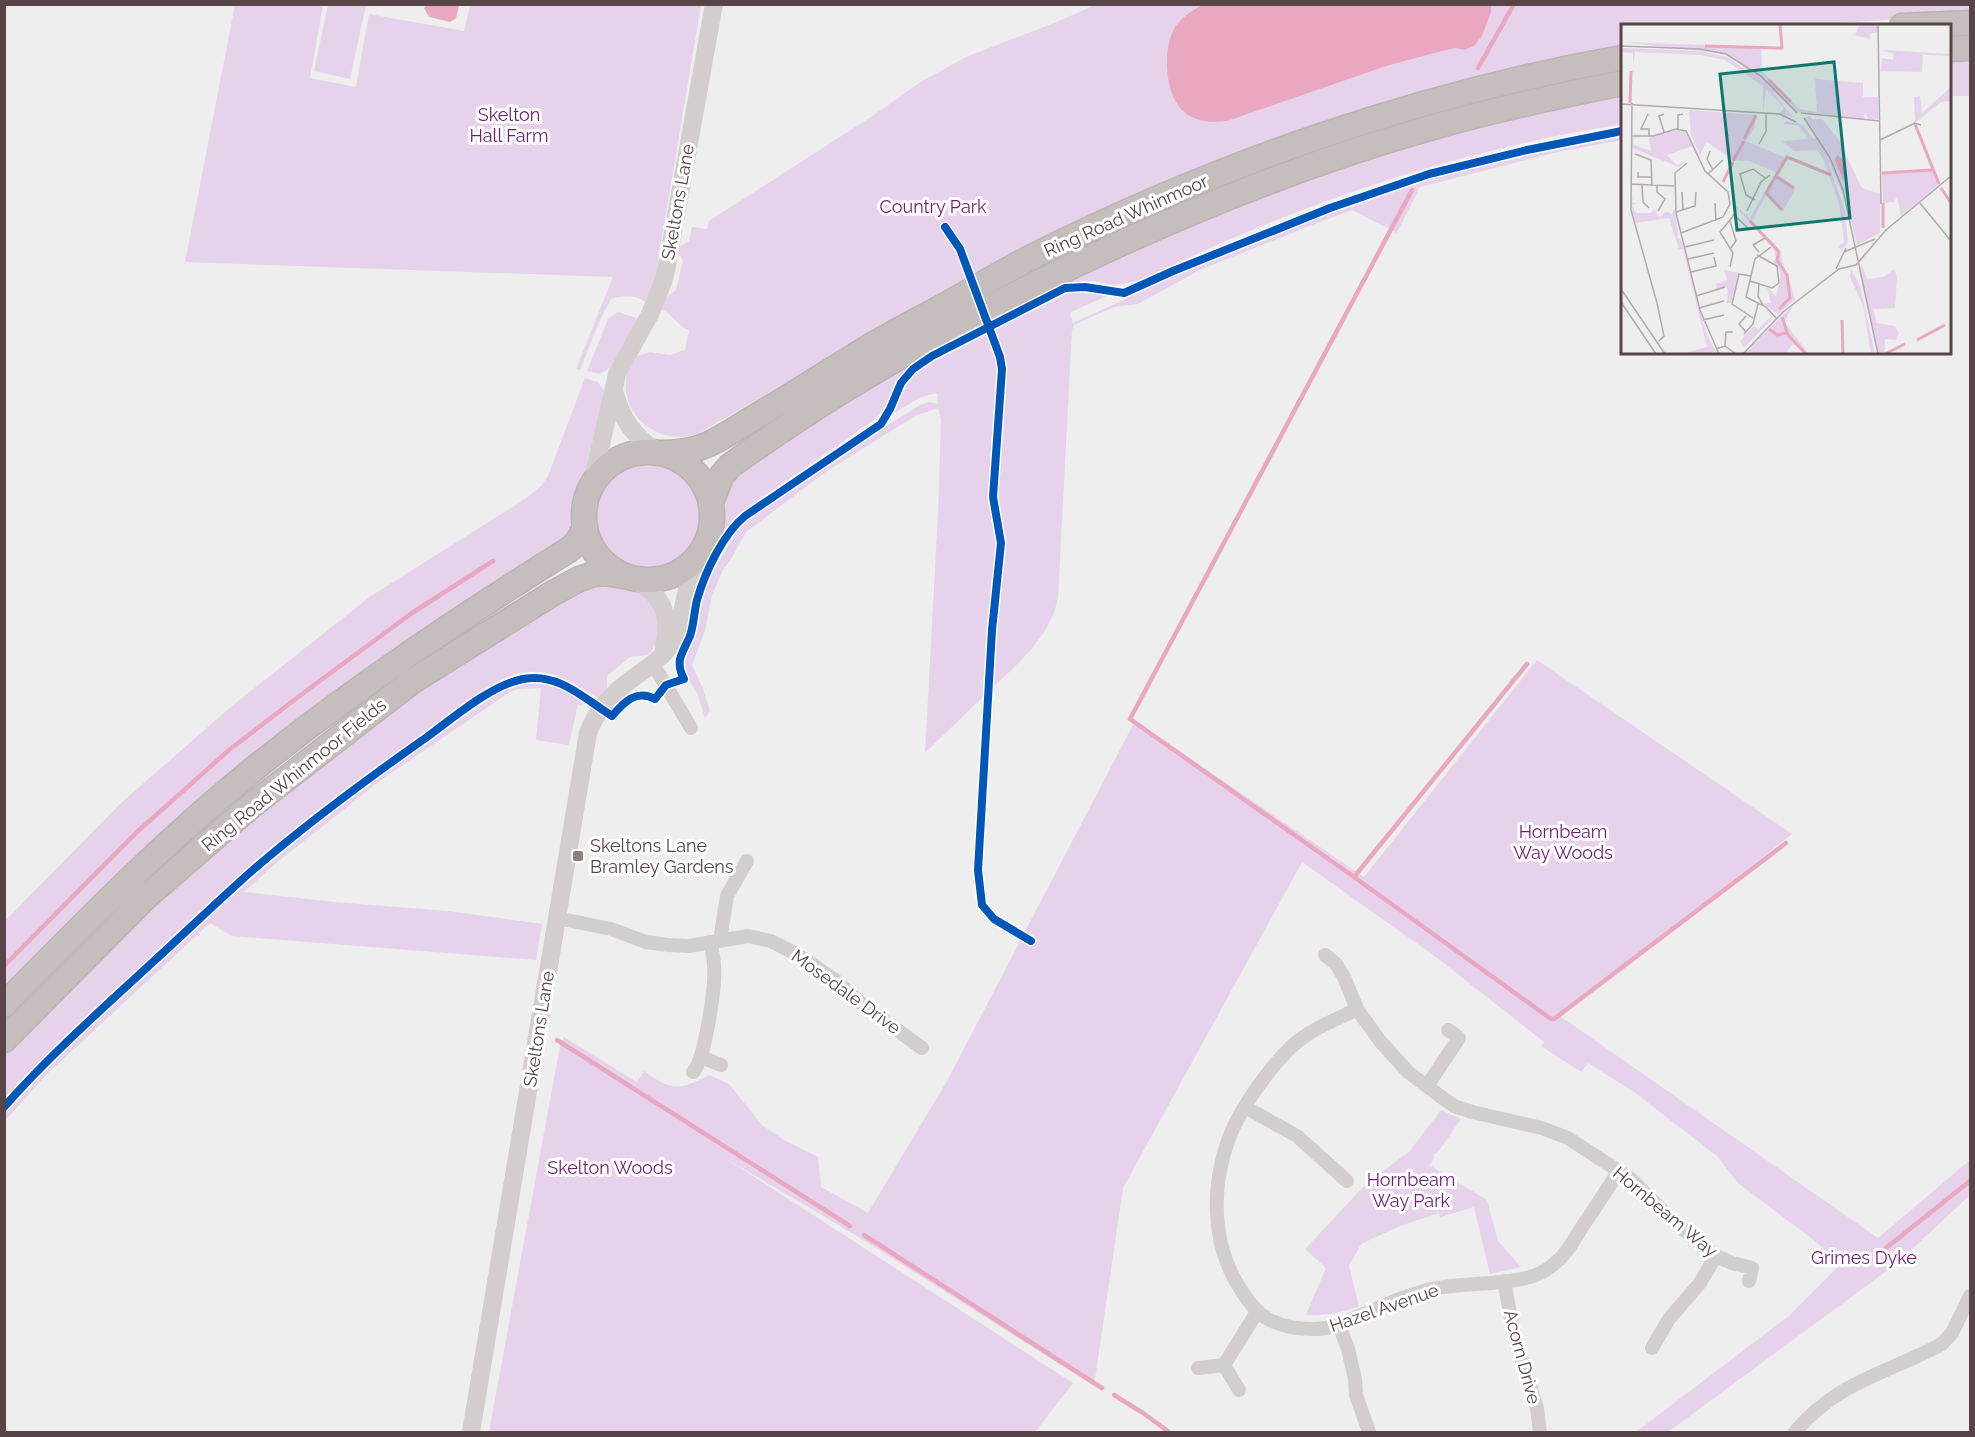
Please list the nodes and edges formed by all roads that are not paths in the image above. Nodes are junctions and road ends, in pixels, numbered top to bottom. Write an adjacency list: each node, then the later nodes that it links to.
1 (714, 4): 9 (street, Skeltons Lane)
2 (1971, 23): 3 (highway)
3 (1948, 24)
4 (1971, 48): 5 (highway)
5 (1951, 49)
6 (1621, 58): 8 (highway, Ring Road Whinmoor)
7 (1621, 83): 8 (highway, Ring Road Whinmoor)
8 (920, 332): 10 (highway, Ring Road Whinmoor); 12 (highway, Ring Road Whinmoor)
9 (614, 389): 10 (street); 11 (street, Skeltons Lane)
10 (661, 453): 11 (highway); 12 (highway)
11 (592, 484): 13 (highway)
12 (711, 502): 14 (highway)
13 (585, 528): 15 (highway); 22 (highway, Ring Road Whinmoor Fields)
14 (700, 554): 15 (highway); 16 (street, Skeltons Lane)
15 (629, 578): 16 (street); 25 (highway, Ring Road Whinmoor Fields)
16 (658, 660): 17 (street); 19 (street, Skeltons Lane)
17 (691, 728)
18 (747, 861): 20 (street)
19 (557, 918): 20 (street, Mosedale Drive); 44 (street, Skeltons Lane)
20 (715, 941): 26 (street, Mosedale Drive); 27 (street)
21 (1325, 955): 23 (street, Hornbeam Way)
22 (4, 1005)
23 (1357, 1009): 30 (street, Hornbeam Way); 31 (street, Hazel Avenue)
24 (1448, 1030): 30 (street)
25 (4, 1040)
26 (922, 1048)
27 (701, 1057): 28 (street); 29 (street)
28 (722, 1065)
29 (693, 1072)
30 (1427, 1086): 32 (street, Hornbeam Way)
31 (1245, 1107): 33 (street); 38 (street, Hazel Avenue)
32 (1619, 1171): 34 (street, Hornbeam Way); 35 (street, Hazel Avenue)
33 (1347, 1181)
34 (1716, 1256): 36 (street, Hornbeam Way); 40 (street)
35 (1504, 1281): 39 (street, Hazel Avenue); 46 (street, Acorn Drive)
36 (1749, 1281)
37 (1971, 1296): 47 (street)
38 (1257, 1312): 39 (street, Hazel Avenue); 41 (street)
39 (1339, 1325): 45 (street)
40 (1652, 1348)
41 (1224, 1365): 42 (street); 43 (street)
42 (1198, 1368)
43 (1239, 1390)
44 (471, 1432)
45 (1369, 1432)
46 (1540, 1432)
47 (1795, 1432)

